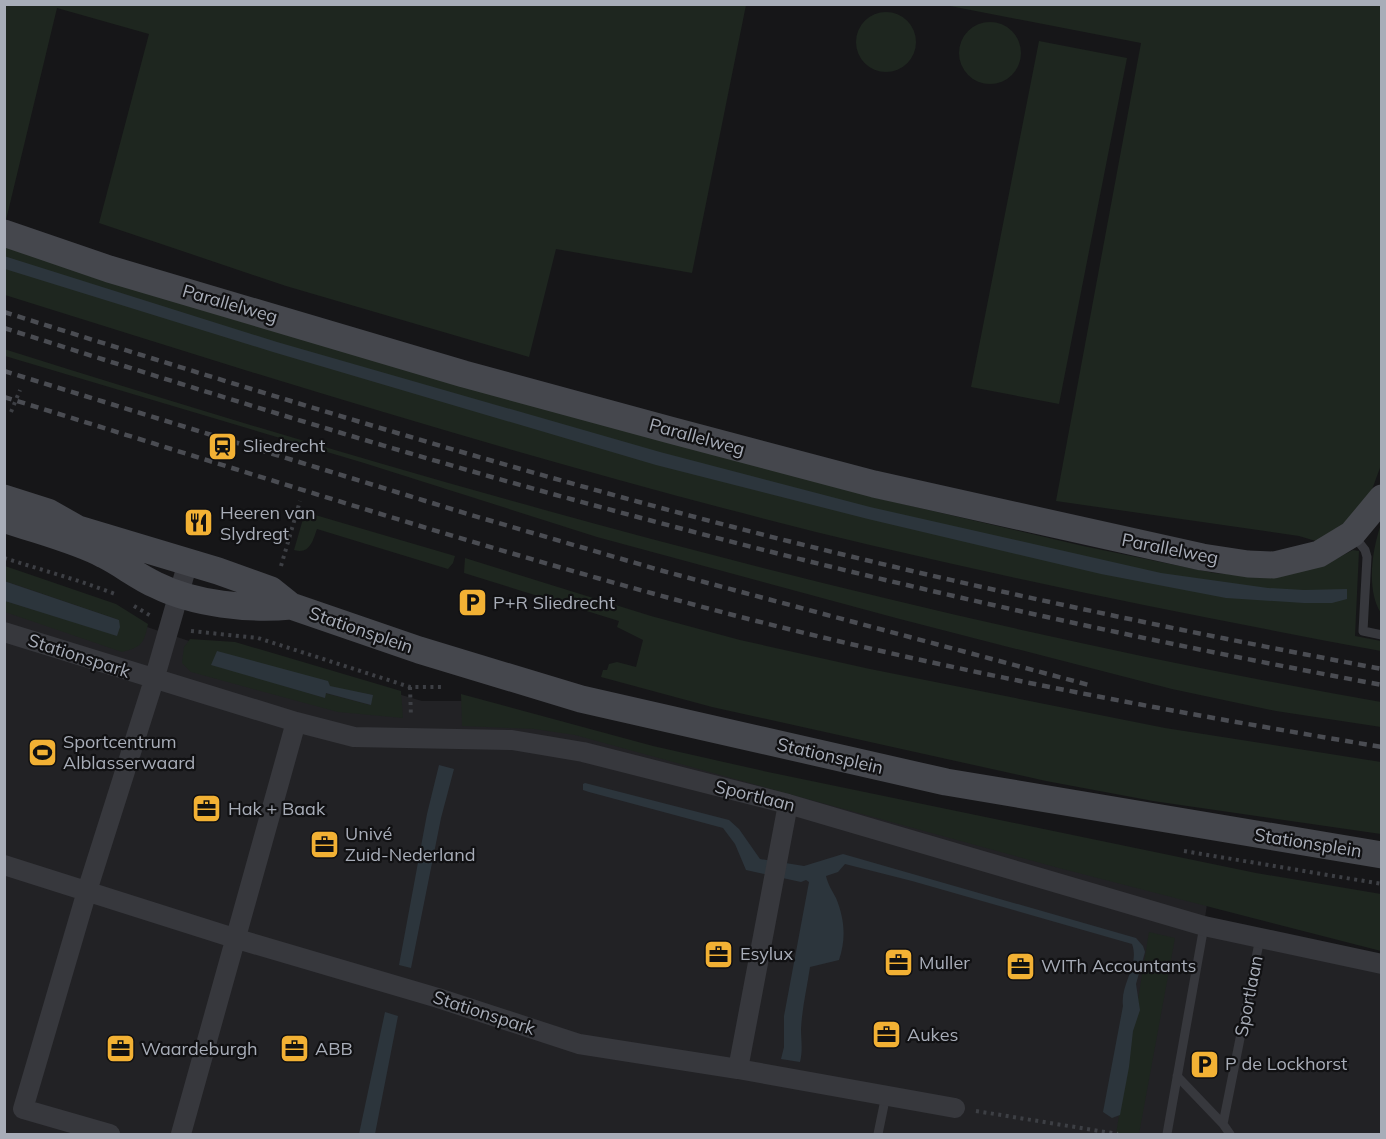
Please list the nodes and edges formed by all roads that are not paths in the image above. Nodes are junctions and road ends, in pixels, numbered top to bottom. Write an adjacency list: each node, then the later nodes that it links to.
1 (4, 233): 5 (main road, Parallelweg)
2 (4, 498): 6 (main road, Stationsplein)
3 (1382, 498): 5 (main road, Parallelweg)
4 (4, 519): 7 (main road, Stationsplein)
5 (1352, 534): 10 (lane)
6 (188, 562): 7 (street, Stationspark); 8 (main road, Stationsplein)
7 (178, 593): 8 (main road, Stationsplein); 11 (street, Stationspark)
8 (282, 599): 14 (main road, Stationsplein)
9 (4, 632): 11 (street, Stationspark)
10 (1382, 635)
11 (154, 680): 12 (street, Stationspark); 16 (street, Stationspark)
12 (296, 722): 13 (street, Sportlaan); 18 (street)
13 (788, 804): 17 (street, Sportlaan); 21 (street)
14 (1382, 855)
15 (4, 865): 16 (street, Stationspark)
16 (87, 891): 18 (street, Stationspark); 26 (street, Stationspark)
17 (1203, 926): 19 (street, Sportlaan); 22 (lane)
18 (234, 938): 21 (street, Stationspark); 27 (street)
19 (1260, 938): 20 (street, Sportlaan); 25 (lane, Sportlaan)
20 (1382, 964)
21 (738, 1069): 23 (street, Stationspark)
22 (1177, 1076): 25 (lane); 29 (lane)
23 (886, 1095): 24 (street, Stationspark); 28 (lane)
24 (955, 1108)
25 (1223, 1124): 30 (lane)
26 (110, 1134)
27 (181, 1134)
28 (878, 1134)
29 (1167, 1134)
30 (1230, 1134)

